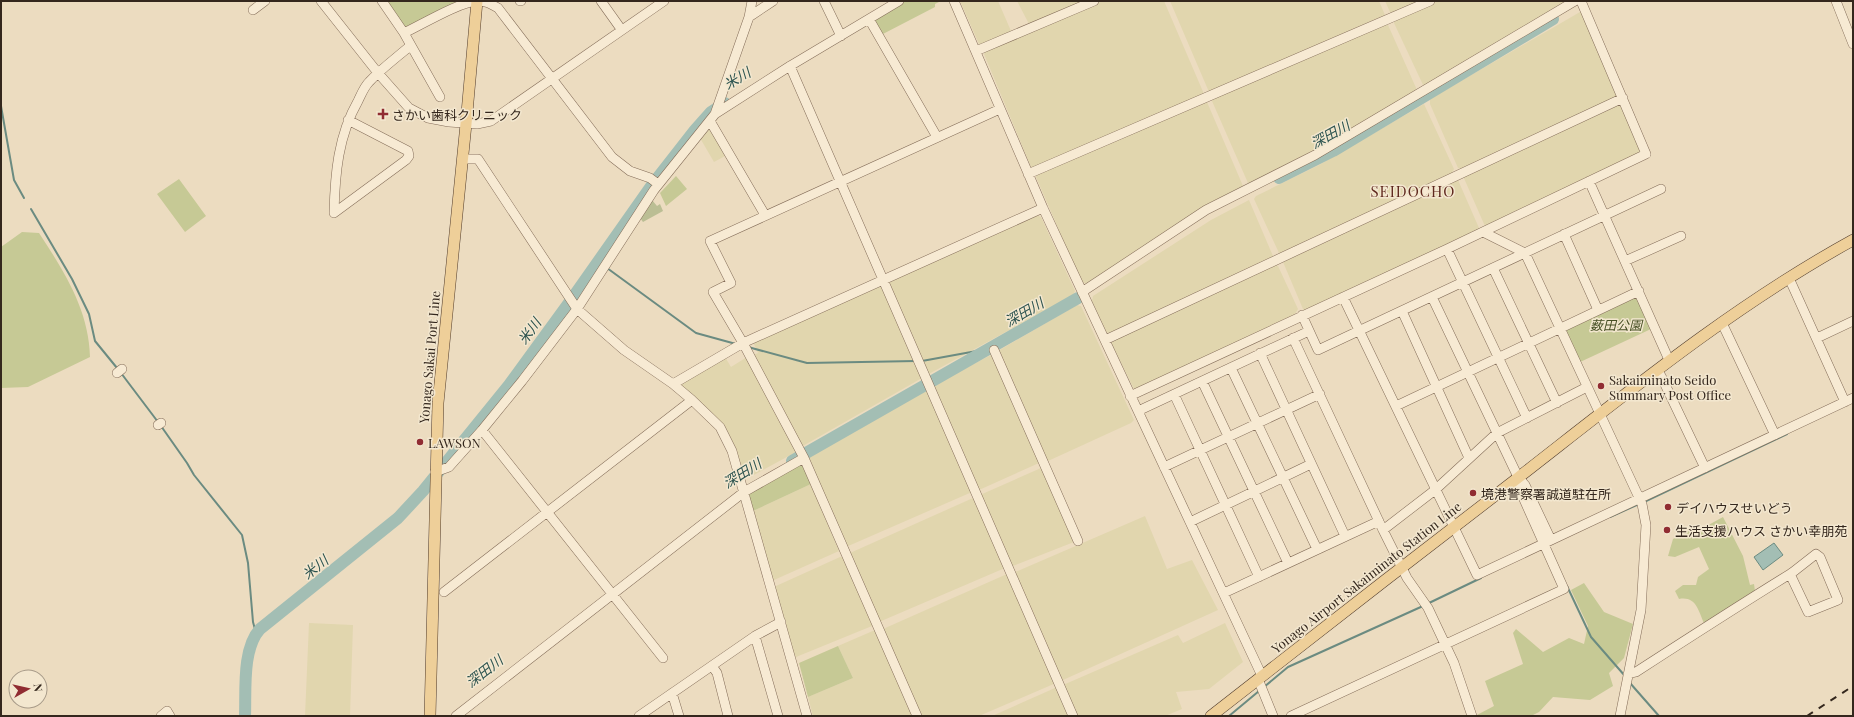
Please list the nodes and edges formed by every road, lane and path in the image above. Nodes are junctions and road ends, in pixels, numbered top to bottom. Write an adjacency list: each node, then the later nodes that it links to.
1 (265, 1): 17 (street)
2 (321, 1): 27 (street)
3 (382, 1): 21 (street)
4 (477, 1): 21 (street); 28 (street); 34 (main road, Yonago Sakai Port Line)
5 (601, 1): 20 (street)
6 (664, 1): 20 (street)
7 (752, 1): 18 (street)
8 (773, 1): 18 (street)
9 (824, 1): 22 (street)
10 (899, 1): 19 (street)
11 (954, 1): 25 (street)
12 (1094, 1): 25 (street)
13 (1430, 1): 37 (street)
14 (1575, 1): 57 (street)
15 (1581, 1): 30 (street)
16 (1836, 1): 23 (street)
17 (253, 10)
18 (749, 17): 32 (street)
19 (869, 19): 22 (street); 35 (street)
20 (622, 30): 28 (street)
21 (404, 33): 24 (street)
22 (841, 36): 26 (street)
23 (1853, 44)
24 (410, 46): 27 (street); 29 (street)
25 (976, 52): 31 (street)
26 (790, 66): 32 (street); 38 (street)
27 (378, 73): 33 (street); 34 (street)
28 (552, 77): 34 (street); 40 (street)
29 (440, 97)
30 (1623, 98): 39 (street); 71 (street)
31 (1000, 109): 35 (street); 37 (street)
32 (712, 118): 40 (street); 43 (street)
33 (348, 120): 33 (street)
34 (466, 124): 36 (main road, Yonago Sakai Port Line)
35 (937, 137): 38 (street)
36 (463, 159): 60 (street); 107 (main road, Yonago Sakai Port Line)
37 (1028, 174): 42 (street)
38 (839, 181): 43 (street); 54 (street)
39 (1589, 181): 44 (street); 45 (street)
40 (658, 184): 60 (street)
41 (1661, 189): 44 (street)
42 (1043, 208): 54 (street); 57 (street)
43 (765, 215): 72 (street)
44 (1604, 215): 46 (street); 51 (street)
45 (1483, 232): 49 (street); 50 (street)
46 (1564, 234): 50 (street); 61 (street)
47 (1681, 236): 51 (street)
48 (1853, 240): 53 (main road, Yonago Airport Sakaiminato Station Line)
49 (1447, 249): 55 (street); 58 (street)
50 (1525, 253): 52 (street); 66 (street)
51 (1625, 261): 56 (street)
52 (1494, 268): 55 (street); 73 (street)
53 (1789, 278): 65 (main road, Yonago Airport Sakaiminato Station Line); 70 (street)
54 (882, 280): 72 (street); 149 (street)
55 (1462, 283): 59 (street); 76 (street)
56 (1638, 291): 61 (street); 77 (street)
57 (1082, 292): 71 (street)
58 (1343, 297): 63 (street); 68 (street)
59 (1432, 297): 62 (street); 80 (street)
60 (577, 309): 82 (street); 97 (street)
61 (1598, 310): 66 (street)
62 (1402, 311): 68 (street); 83 (street)
63 (1302, 315): 67 (street); 87 (street)
64 (1853, 321): 70 (street)
65 (1722, 323): 77 (main road, Yonago Airport Sakaiminato Station Line); 99 (street)
66 (1559, 328): 73 (street); 84 (street)
67 (1309, 331): 68 (street); 69 (street)
68 (1359, 331): 91 (street)
69 (1293, 338): 75 (street); 86 (street)
70 (1817, 338): 89 (street)
71 (1105, 340): 87 (street)
72 (743, 343): 82 (street); 102 (street)
73 (1529, 343): 76 (street); 90 (street)
74 (994, 350): 121 (street)
75 (1260, 353): 78 (street); 92 (street)
76 (1498, 357): 80 (street); 95 (street)
77 (1668, 360): 79 (main road, Yonago Airport Sakaiminato Station Line)
78 (1231, 368): 81 (street); 96 (street)
79 (1657, 370): 94 (main road, Yonago Airport Sakaiminato Station Line); 106 (street)
80 (1467, 372): 83 (street); 98 (street)
81 (1202, 381): 85 (street); 100 (street)
82 (673, 384): 88 (street)
83 (1437, 386): 91 (street); 103 (street)
84 (1587, 387): 90 (street); 94 (street)
85 (1174, 394): 93 (street); 101 (street)
86 (1320, 394): 92 (street); 116 (street)
87 (1130, 396): 93 (street)
88 (692, 400): 112 (street); 115 (street)
89 (1849, 400): 99 (street)
90 (1557, 402): 95 (street)
91 (1396, 406): 110 (street)
92 (1286, 410): 96 (street); 104 (street)
93 (1138, 412): 105 (street)
94 (1599, 413): 109 (main road, Yonago Airport Sakaiminato Station Line); 113 (street)
95 (1527, 418): 98 (street)
96 (1257, 423): 100 (street); 108 (street)
97 (482, 430): 107 (street); 115 (street)
98 (1496, 433): 103 (street); 109 (street)
99 (1776, 435): 106 (street)
100 (1228, 437): 101 (street); 111 (street)
101 (1200, 450): 105 (street); 114 (street)
102 (804, 458): 112 (street); 148 (street)
103 (1470, 458): 110 (street)
104 (1311, 464): 108 (street); 120 (street)
105 (1164, 467): 117 (street)
106 (1705, 468): 113 (street)
107 (436, 472): 141 (main road, Yonago Sakai Port Line)
108 (1283, 477): 111 (street); 123 (street)
109 (1518, 477): 118 (main road, Yonago Airport Sakaiminato Station Line); 122 (street)
110 (1435, 490): 118 (street); 119 (street)
111 (1254, 491): 114 (street); 124 (street)
112 (744, 492): 130 (street); 131 (street)
113 (1641, 501): 122 (street); 136 (street)
114 (1226, 505): 117 (street); 127 (street)
115 (548, 512): 128 (street); 130 (street)
116 (1379, 521): 119 (street); 120 (street)
117 (1190, 522): 129 (street)
118 (1453, 527): 122 (street); 125 (main road, Yonago Airport Sakaiminato Station Line)
119 (1383, 530): 125 (street)
120 (1345, 536): 123 (street)
121 (1078, 541)
122 (1547, 542): 133 (street)
123 (1317, 549): 124 (street)
124 (1288, 563): 127 (street)
125 (1401, 568): 133 (street); 137 (main road, Yonago Airport Sakaiminato Station Line)
126 (1790, 574): 126 (street); 136 (street)
127 (1259, 577): 129 (street)
128 (444, 592)
129 (1224, 593): 137 (street)
130 (612, 594): 134 (street); 142 (street)
131 (781, 622): 132 (street); 147 (street)
132 (755, 636): 135 (street); 146 (street)
133 (1445, 645): 152 (street); 153 (street)
134 (663, 658)
135 (712, 666): 138 (street); 145 (street)
136 (1628, 674): 154 (street)
137 (1260, 678): 150 (main road, Yonago Airport Sakaiminato Station Line); 151 (street)
138 (672, 693): 143 (street); 144 (street)
139 (161, 716): 140 (street)
140 (170, 716)
141 (430, 716)
142 (456, 716)
143 (639, 716)
144 (678, 716)
145 (728, 716)
146 (778, 716)
147 (807, 716)
148 (917, 716)
149 (1073, 716)
150 (1211, 716)
151 (1273, 716)
152 (1291, 716)
153 (1472, 716)
154 (1620, 716)

